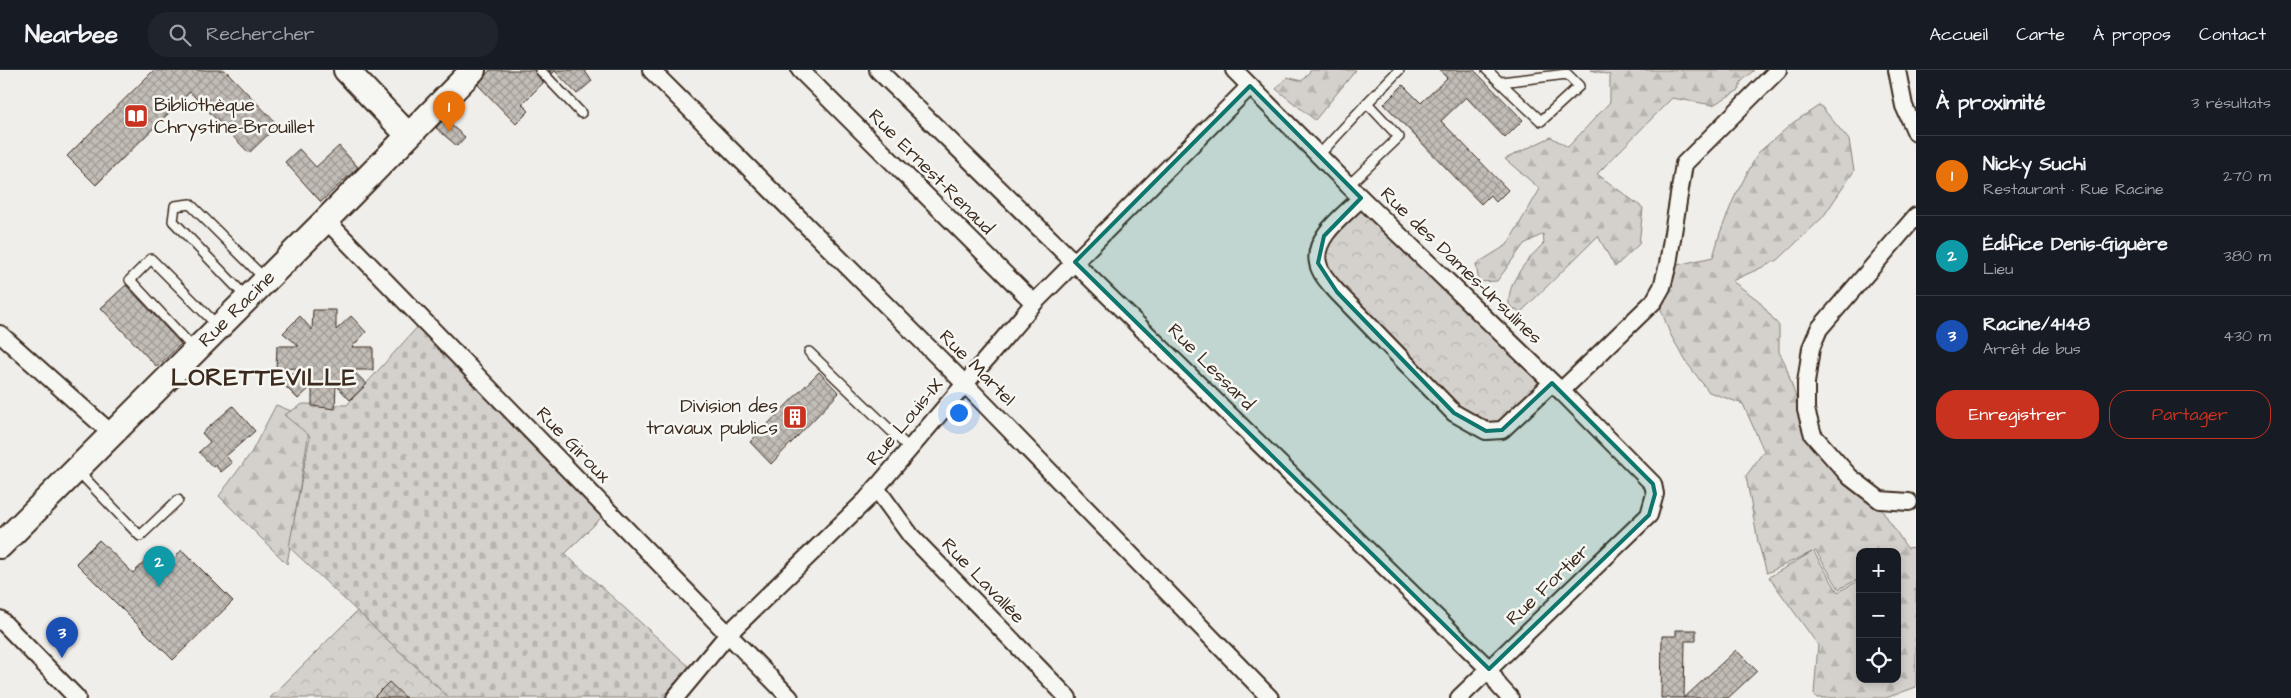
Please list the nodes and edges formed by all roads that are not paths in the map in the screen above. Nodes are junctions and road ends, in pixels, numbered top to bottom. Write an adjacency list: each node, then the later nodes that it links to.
1 (346, 70): 17 (main road)
2 (473, 70): 17 (main road, Rue Racine)
3 (540, 70): 15 (lane)
4 (651, 70): 31 (street, Rue Martel)
5 (800, 70): 26 (street, Rue Ernest-Renaud)
6 (878, 70): 23 (street, Rue Lessard)
7 (1234, 70): 13 (street, Rue des Dames-Ursulines)
8 (1399, 70): 14 (lane)
9 (1487, 70): 12 (lane)
10 (1778, 70): 32 (street)
11 (1897, 70): 16 (street)
12 (1501, 82): 12 (lane)
13 (1250, 86): 18 (street, Rue des Dames-Ursulines); 23 (street, Rue Louis-IX)
14 (1367, 103): 18 (lane); 19 (lane)
15 (581, 113)
16 (1916, 133)
17 (408, 135): 22 (main road, Rue Racine)
18 (1318, 155): 19 (street, Rue des Dames-Ursulines)
19 (1349, 185): 20 (street, Rue des Dames-Ursulines)
20 (1361, 198): 32 (street, Rue des Dames-Ursulines); 32 (street)
21 (1916, 216): 39 (street)
22 (326, 220): 24 (main road, Rue Racine); 42 (street, Rue Giroux)
23 (1075, 262): 26 (street, Rue Louis-IX); 43 (street, Rue Lessard)
24 (266, 280): 25 (main road, Rue Racine); 25 (lane)
25 (247, 298): 27 (main road, Rue Racine)
26 (1034, 303): 31 (street, Rue Louis-IX)
27 (219, 328): 29 (main road, Rue Racine); 29 (lane)
28 (2, 340): 33 (street)
29 (196, 350): 33 (main road, Rue Racine)
30 (809, 352): 34 (lane)
31 (964, 383): 34 (street, Rue Louis-IX); 48 (street, Rue Martel)
32 (1557, 387): 37 (street, Rue des Dames-Ursulines)
33 (111, 433): 35 (main road, Rue Racine)
34 (909, 448): 36 (street, Rue Louis-IX)
35 (76, 469): 38 (lane); 40 (main road, Rue Racine)
36 (876, 488): 42 (street, Rue Louis-IX); 47 (street, Rue Lavallée)
37 (1655, 494): 43 (street, Rue Fortier)
38 (178, 500)
39 (1909, 502)
40 (0, 546)
41 (0, 619): 44 (street)
42 (729, 633): 45 (street, Rue Louis-IX); 46 (street, Rue Giroux)
43 (1489, 669): 49 (street, Rue Fortier); 50 (street, Rue Lessard)
44 (77, 698)
45 (675, 698)
46 (790, 698)
47 (1068, 698)
48 (1270, 698)
49 (1459, 698)
50 (1510, 698)

